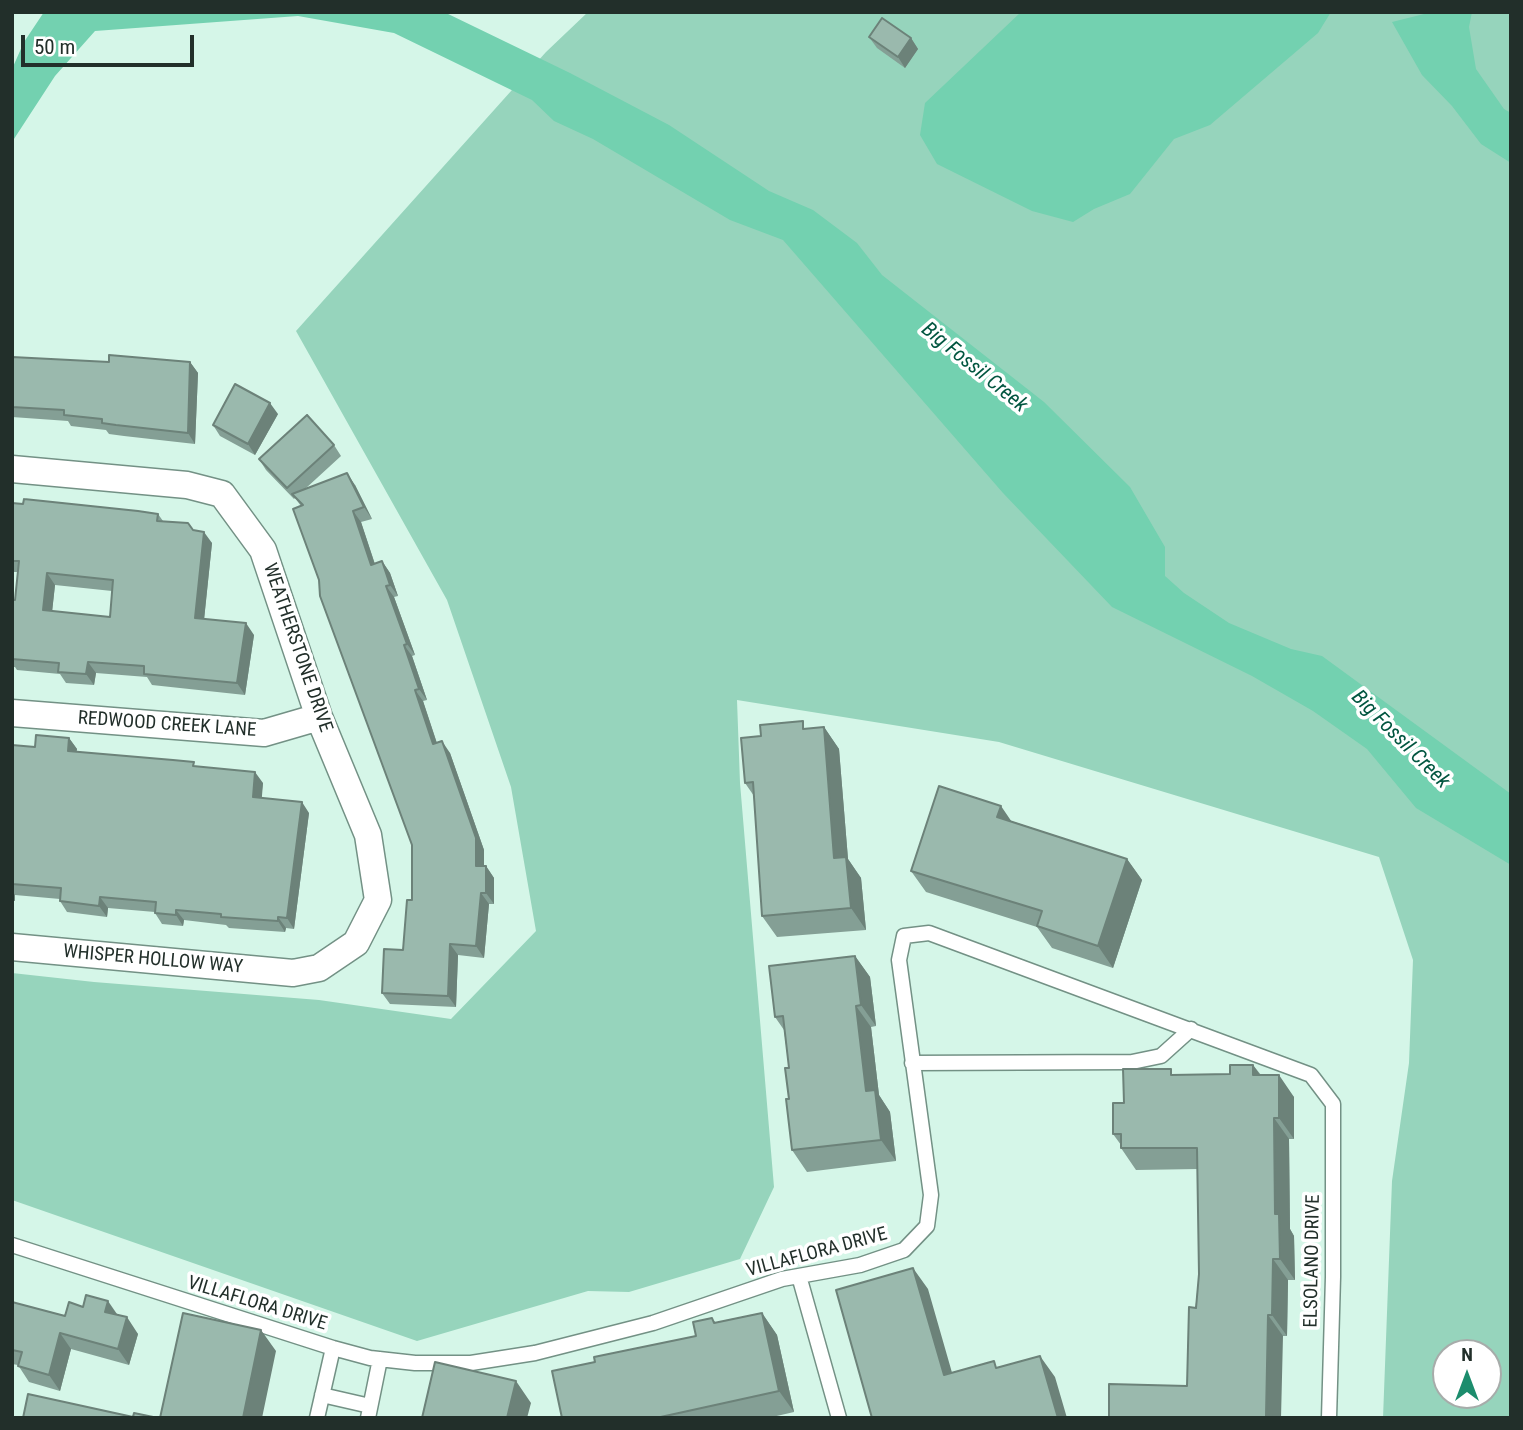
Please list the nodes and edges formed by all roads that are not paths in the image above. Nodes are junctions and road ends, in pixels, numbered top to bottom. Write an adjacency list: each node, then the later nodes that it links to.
1 (12, 469): 3 (street, WEATHERSTONE DRIVE)
2 (12, 713): 3 (street, REDWOOD CREEK LANE)
3 (319, 717): 5 (street, WEATHERSTONE DRIVE)
4 (12, 947): 5 (street, WHISPER HOLLOW WAY)
5 (293, 973)
6 (1191, 1029): 7 (lane); 7 (lane, VILLAFLORA DRIVE); 8 (lane, VILLAFLORA DRIVE)
7 (912, 1063): 10 (lane, VILLAFLORA DRIVE)
8 (1333, 1104): 17 (lane, ELSOLANO DRIVE)
9 (12, 1245): 11 (lane, VILLAFLORA DRIVE)
10 (799, 1276): 12 (lane, VILLAFLORA DRIVE); 16 (lane)
11 (332, 1348): 12 (lane, VILLAFLORA DRIVE); 13 (lane)
12 (380, 1359): 14 (lane)
13 (322, 1395): 14 (lane); 15 (lane)
14 (369, 1412)
15 (317, 1418)
16 (839, 1418)
17 (1329, 1418)

